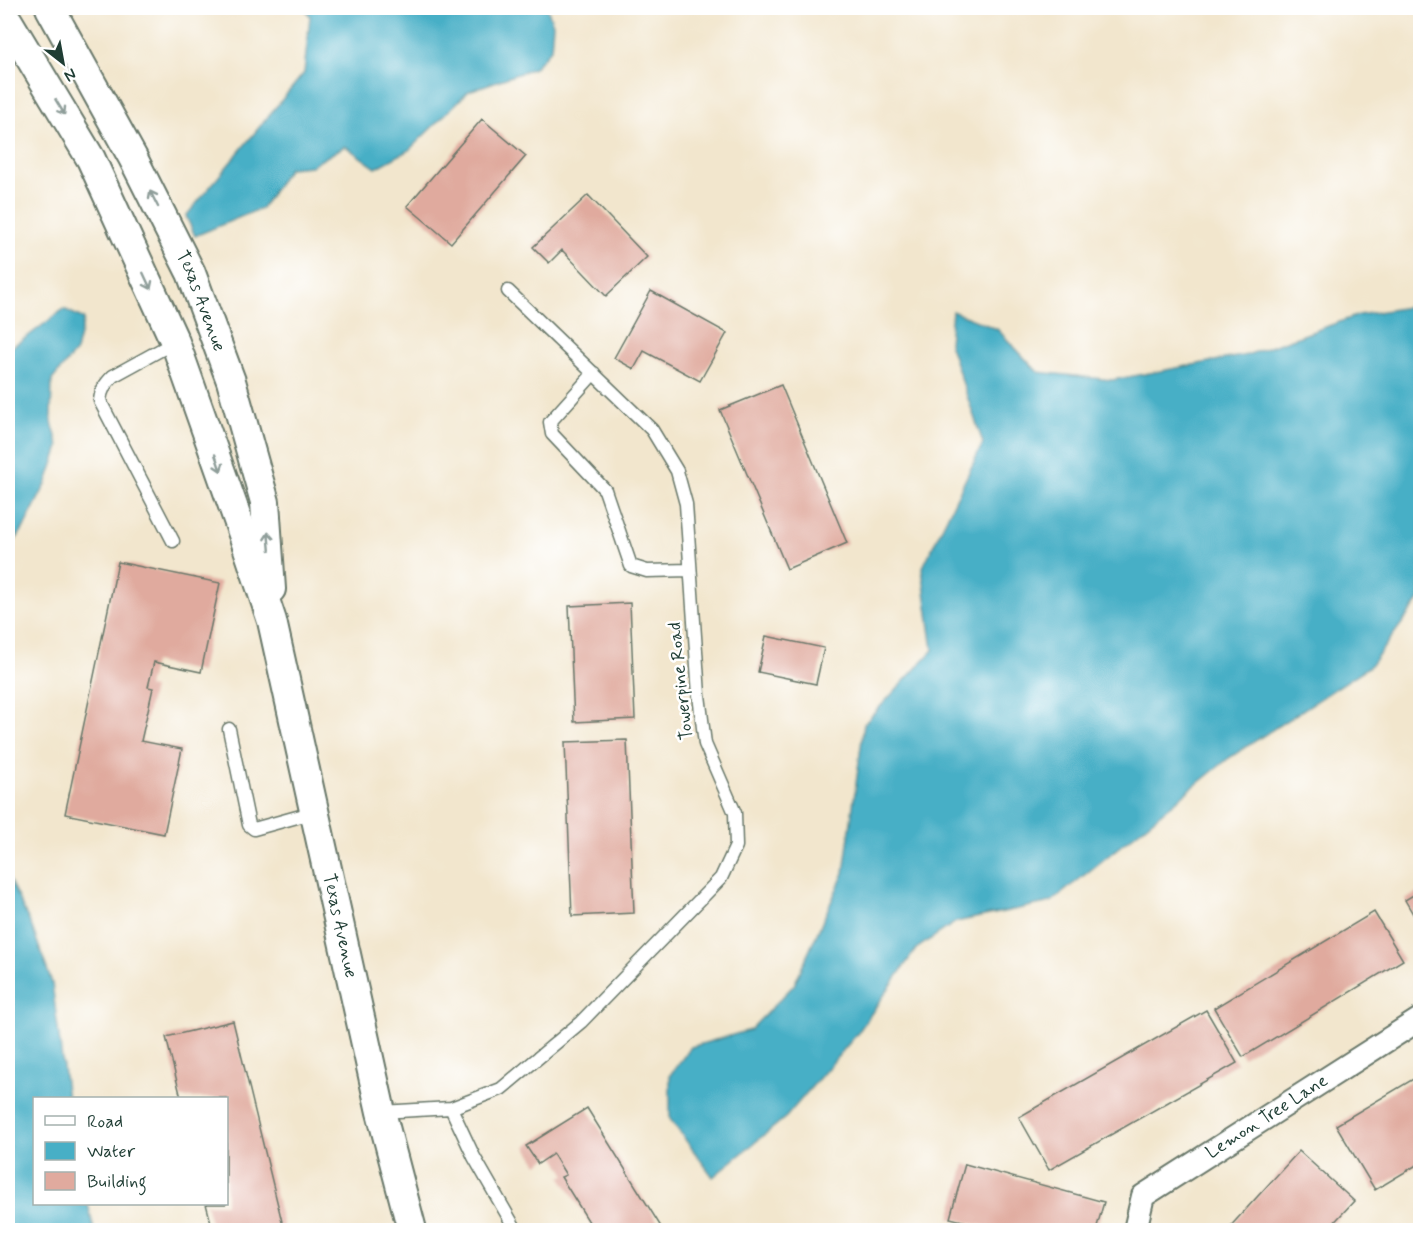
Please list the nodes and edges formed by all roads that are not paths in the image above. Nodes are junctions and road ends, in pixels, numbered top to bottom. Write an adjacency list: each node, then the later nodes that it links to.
1 (50, 8): 8 (street, Texas Avenue, one-way to 1)
2 (8, 21): 4 (street, Texas Avenue, one-way to 4)
3 (508, 291): 5 (lane, Towerpine Road)
4 (175, 342): 6 (lane); 8 (street, Texas Avenue, one-way to 8)
5 (594, 373): 7 (lane, Towerpine Road); 7 (lane)
6 (173, 541)
7 (690, 570): 12 (lane, Towerpine Road)
8 (272, 621): 10 (street, Texas Avenue)
9 (229, 729): 10 (lane)
10 (315, 812): 13 (street, Texas Avenue)
11 (1420, 1019): 16 (street, Lemon Tree Lane)
12 (451, 1108): 13 (lane, Towerpine Road); 15 (lane)
13 (381, 1112): 14 (street, Texas Avenue)
14 (412, 1230)
15 (516, 1230)
16 (1135, 1230)

